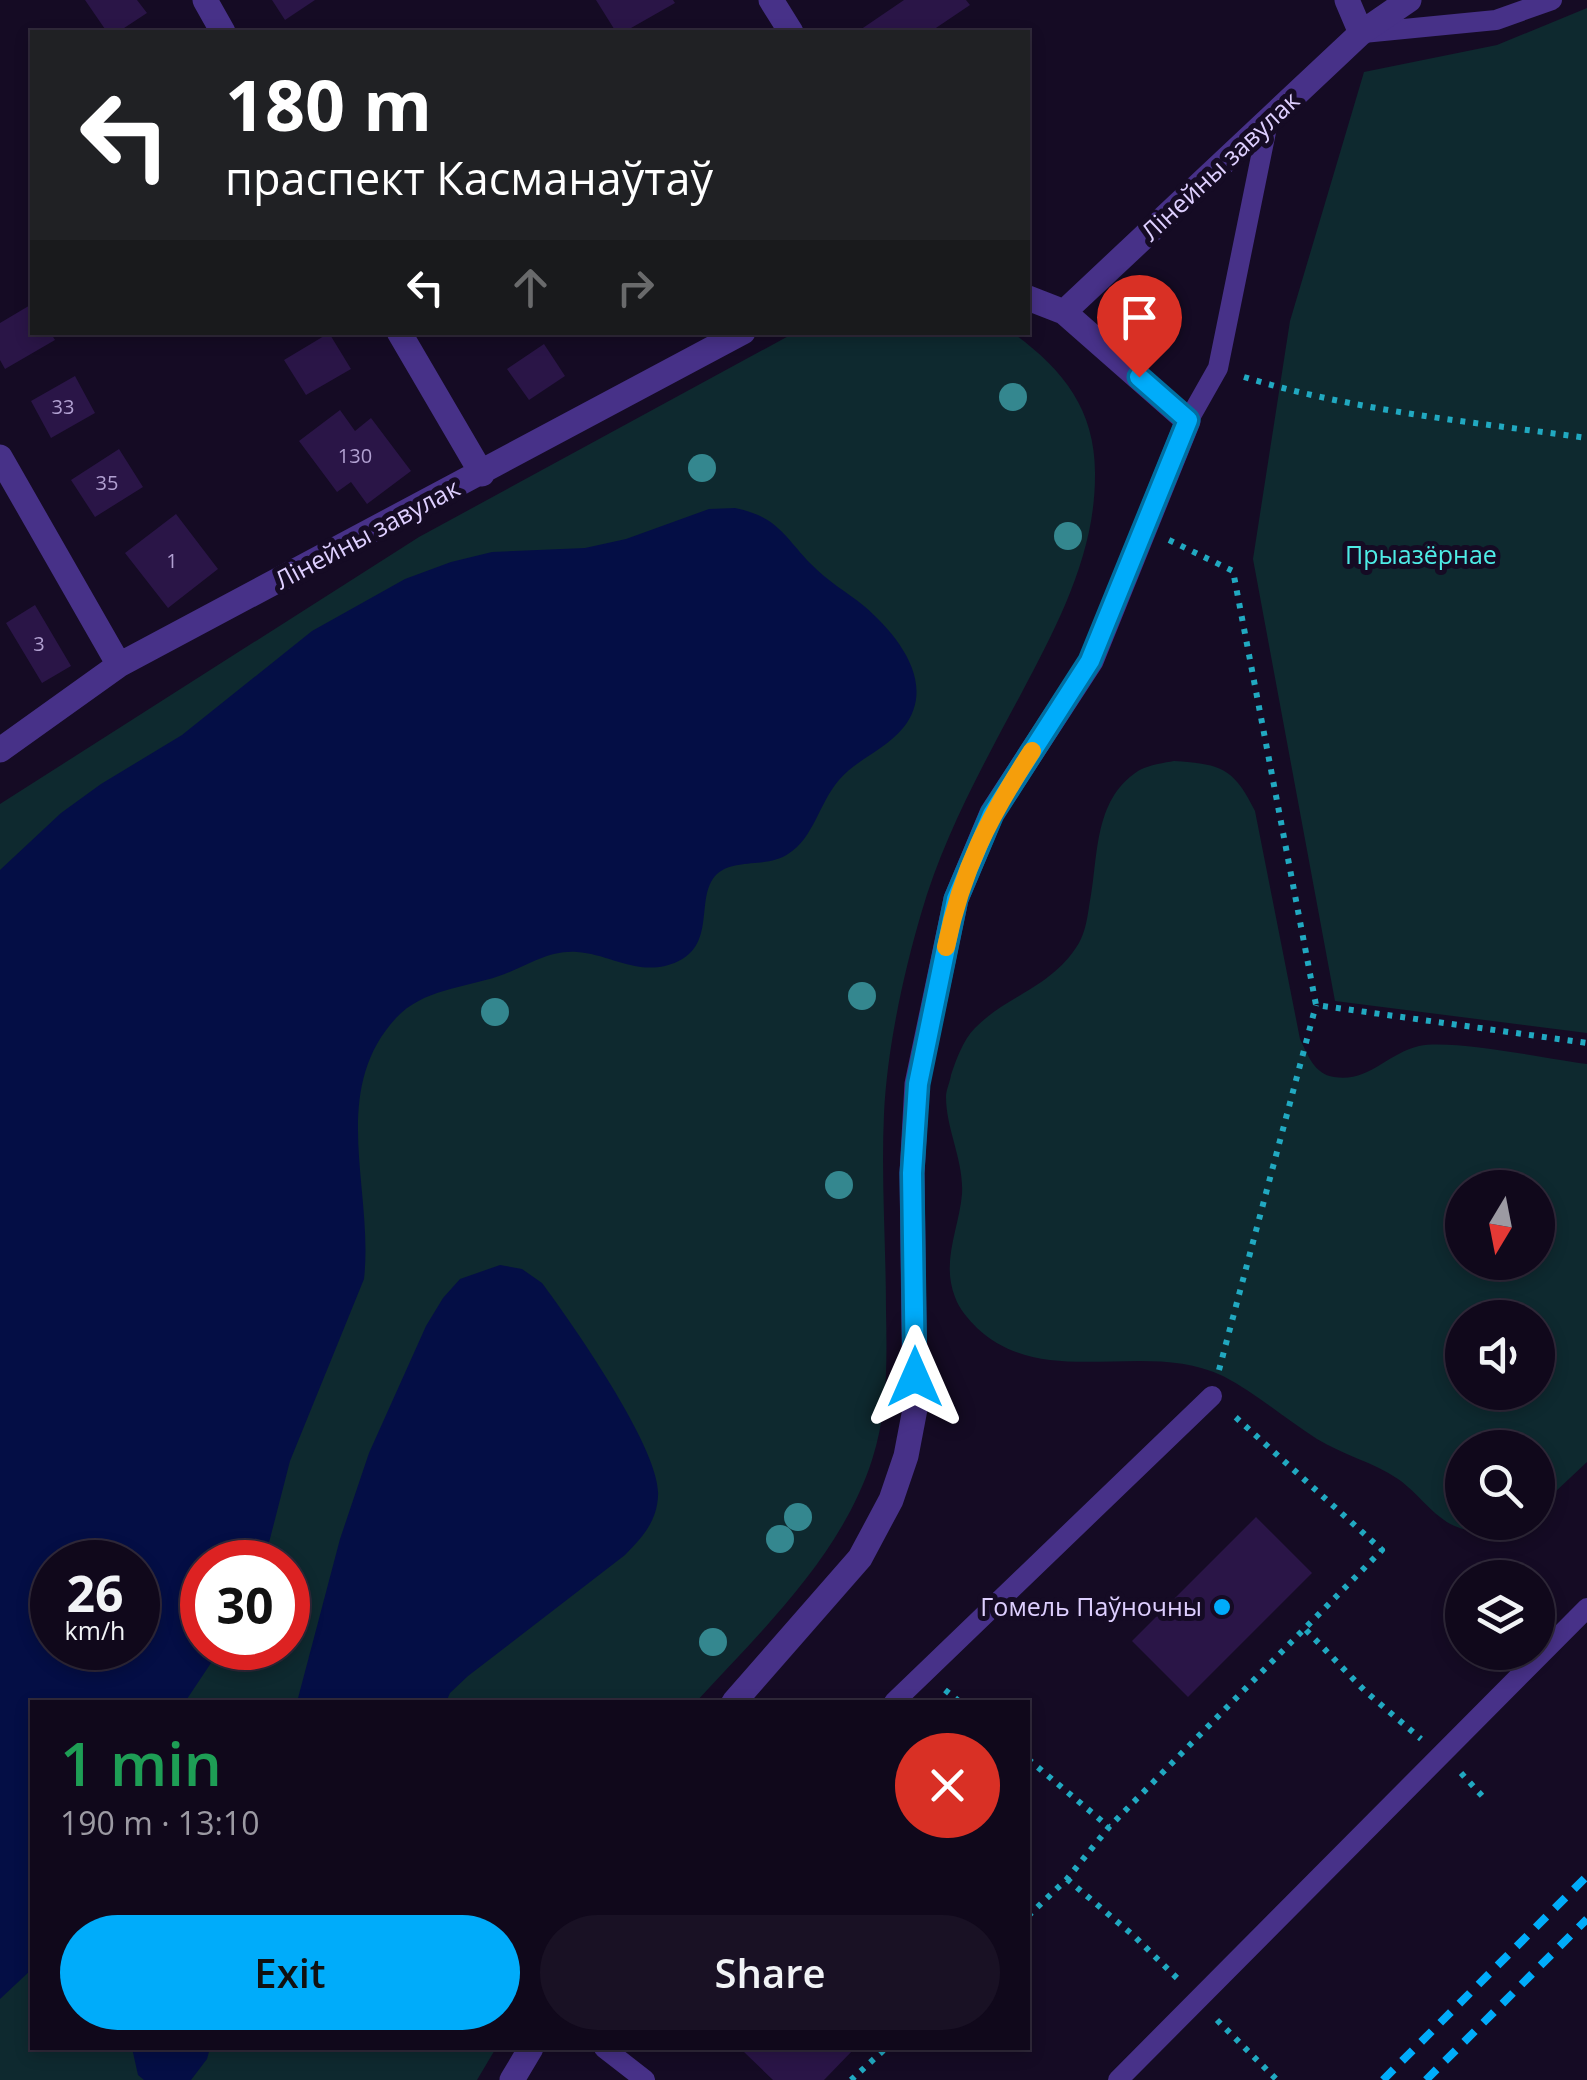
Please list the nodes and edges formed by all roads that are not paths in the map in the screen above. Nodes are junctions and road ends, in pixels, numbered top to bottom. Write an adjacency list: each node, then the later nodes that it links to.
1 (205, 0): 6 (street)
2 (771, 0): 7 (street)
3 (1347, 0): 8 (street)
4 (1409, 0): 8 (street, Лінейны завулак)
5 (1552, 0): 8 (lane)
6 (222, 30)
7 (790, 30)
8 (1361, 33): 9 (street, Лінейны завулак)
9 (1268, 122): 11 (street, Лінейны завулак); 14 (lane)
10 (1030, 299): 11 (street)
11 (1064, 312): 14 (street)
12 (400, 335): 16 (street)
13 (737, 335): 16 (street, Лінейны завулак)
14 (1188, 420): 21 (street)
15 (0, 457): 17 (street)
16 (482, 474): 17 (street, Лінейны завулак)
17 (119, 665): 18 (street, Лінейны завулак)
18 (0, 750)
19 (1212, 1396): 22 (lane)
20 (1587, 1608): 27 (lane)
21 (736, 1700)
22 (896, 1700)
23 (529, 2050): 25 (street)
24 (607, 2050): 26 (lane)
25 (512, 2080)
26 (645, 2080)
27 (1118, 2080)

